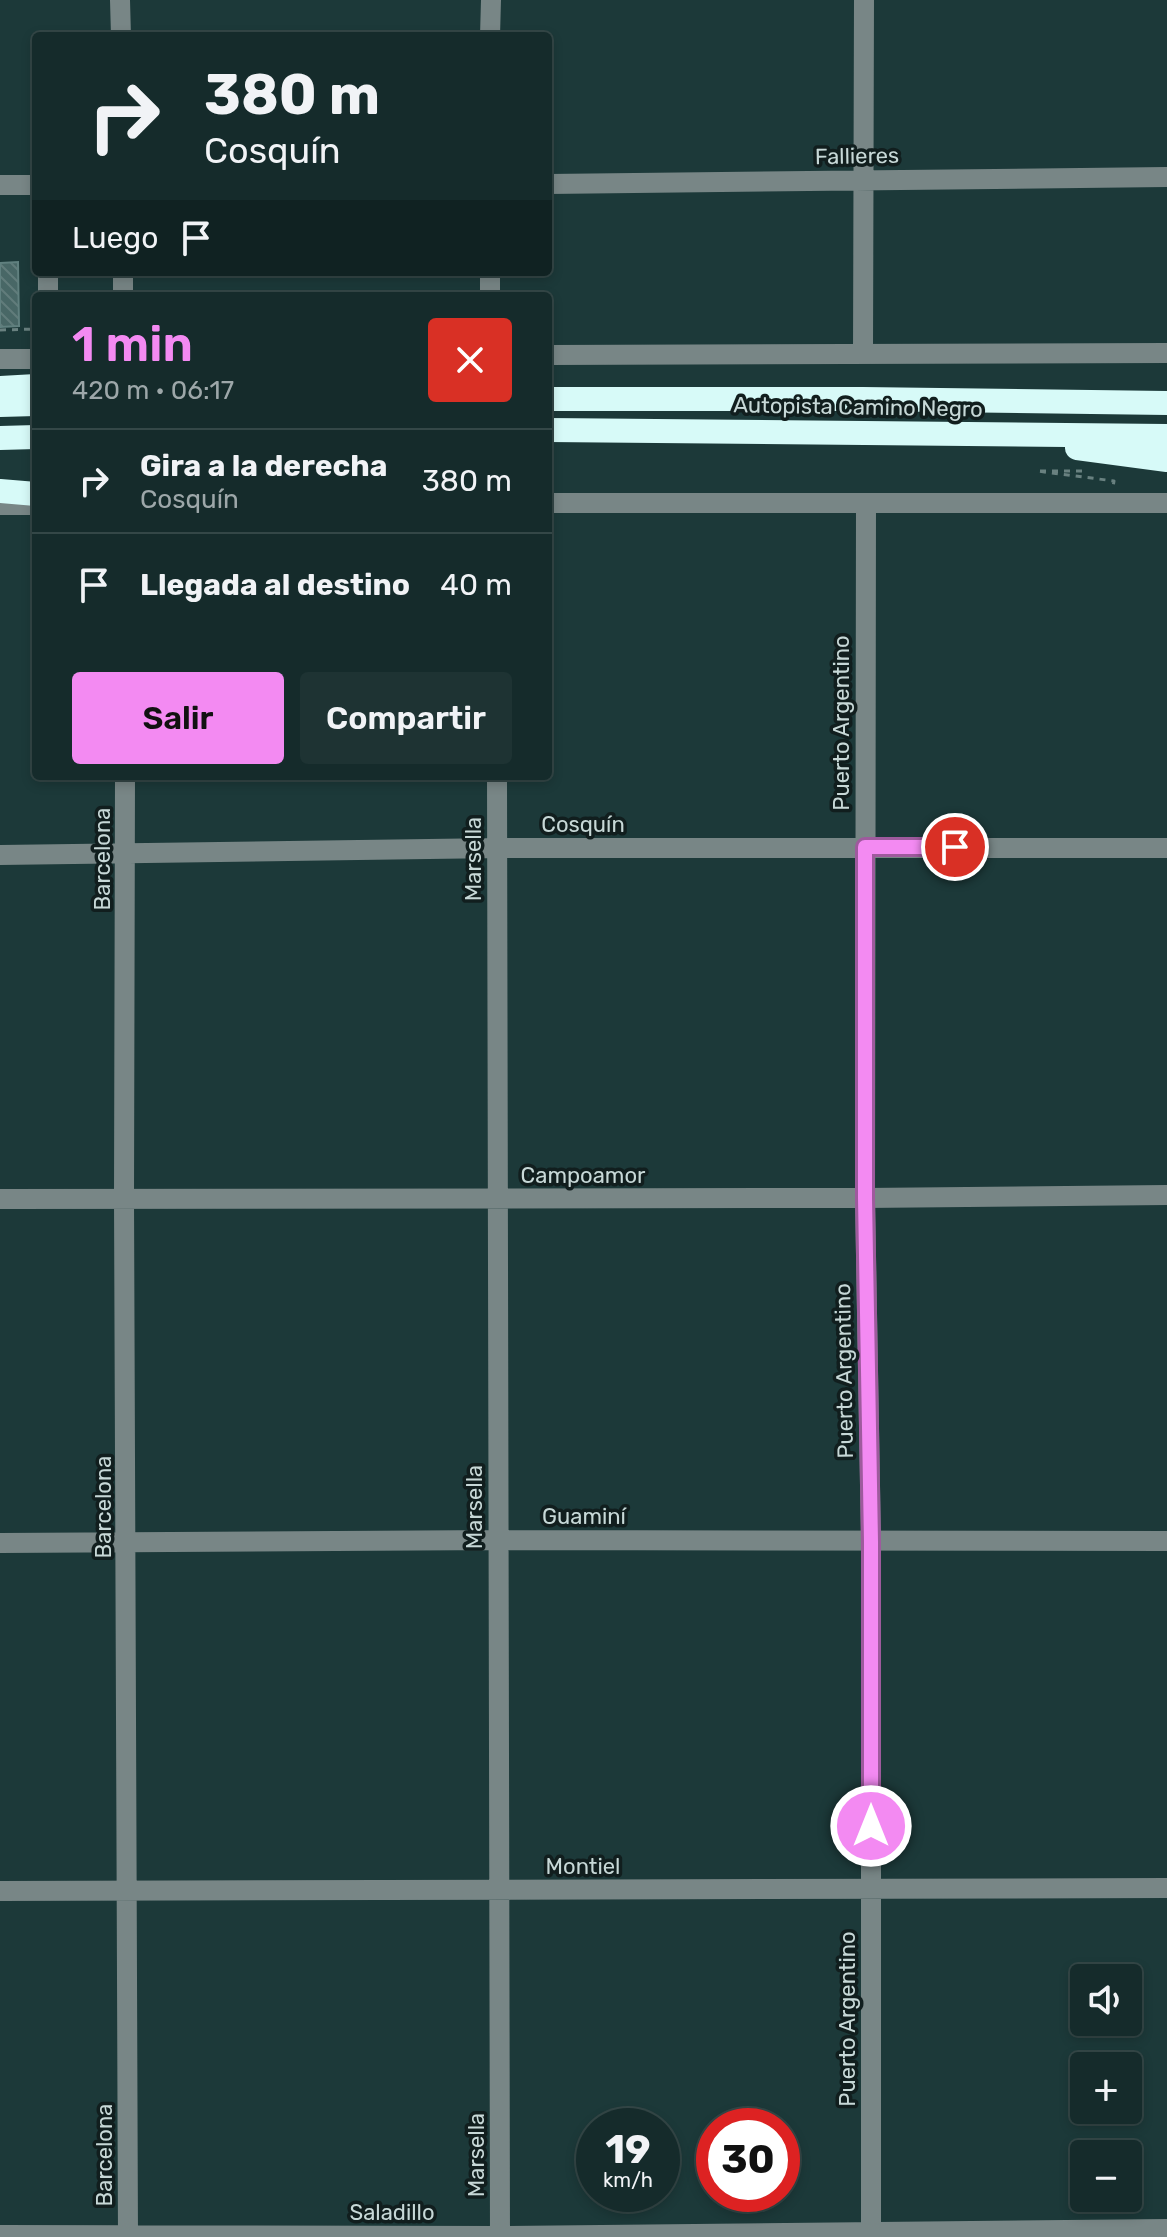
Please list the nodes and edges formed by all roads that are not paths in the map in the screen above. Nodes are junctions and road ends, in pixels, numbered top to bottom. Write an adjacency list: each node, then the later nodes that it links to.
1 (120, 0): 4 (street)
2 (491, 0): 5 (street)
3 (864, 0): 7 (street)
4 (121, 32)
5 (490, 32)
6 (1167, 177): 7 (street, Fallieres)
7 (865, 180): 8 (street, Fallieres); 12 (street)
8 (552, 184)
9 (0, 185): 10 (street)
10 (32, 185)
11 (1167, 353): 12 (street)
12 (863, 354): 13 (street)
13 (552, 355)
14 (0, 359): 15 (street)
15 (32, 359)
16 (32, 386): 17 (highway)
17 (0, 388)
18 (1167, 388): 20 (highway)
19 (552, 399): 20 (highway, Autopista Camino Negro)
20 (863, 399): 21 (highway, Autopista Camino Negro)
21 (1167, 403)
22 (32, 404): 23 (highway)
23 (0, 405)
24 (552, 430): 25 (highway, Autopista Camino Negro)
25 (975, 434): 26 (highway, Autopista Camino Negro); 29 (highway)
26 (1167, 436)
27 (32, 437): 28 (highway)
28 (0, 438)
29 (1167, 460)
30 (0, 491): 31 (highway)
31 (32, 494)
32 (552, 503): 34 (street)
33 (1167, 503): 34 (street)
34 (866, 504): 39 (street, Puerto Argentino)
35 (0, 505): 36 (street)
36 (32, 505)
37 (125, 780): 43 (street, Barcelona)
38 (497, 780): 40 (street, Marsella)
39 (865, 847): 40 (street, Cosquín); 41 (street, Cosquín); 45 (street, Puerto Argentino)
40 (498, 848): 43 (street, Cosquín); 48 (street, Marsella)
41 (1167, 848)
42 (0, 855): 43 (street, Cosquín)
43 (126, 855): 47 (street, Barcelona)
44 (1167, 1195): 45 (street, Campoamor)
45 (865, 1198): 48 (street, Campoamor); 52 (street, Puerto Argentino)
46 (0, 1199): 47 (street, Campoamor)
47 (124, 1199): 48 (street, Campoamor); 51 (street, Barcelona)
48 (498, 1199): 49 (street, Marsella)
49 (498, 1540): 51 (street, Guaminí); 52 (street, Guaminí); 57 (street, Marsella)
50 (1167, 1541): 52 (street, Guaminí)
51 (127, 1542): 53 (street, Guaminí); 56 (street, Barcelona)
52 (871, 1542): 55 (street, Puerto Argentino)
53 (0, 1543)
54 (1167, 1888): 55 (street, Montiel)
55 (871, 1889): 57 (street, Montiel); 61 (street, Puerto Argentino)
56 (127, 1890): 57 (street, Montiel); 58 (street, Montiel); 62 (street, Barcelona)
57 (499, 1890): 63 (street, Marsella)
58 (0, 1891)
59 (1167, 2229): 61 (street, Saladillo)
60 (0, 2235): 62 (street, Saladillo)
61 (871, 2235): 63 (street, Saladillo)
62 (128, 2236): 63 (street, Saladillo)
63 (500, 2236)

